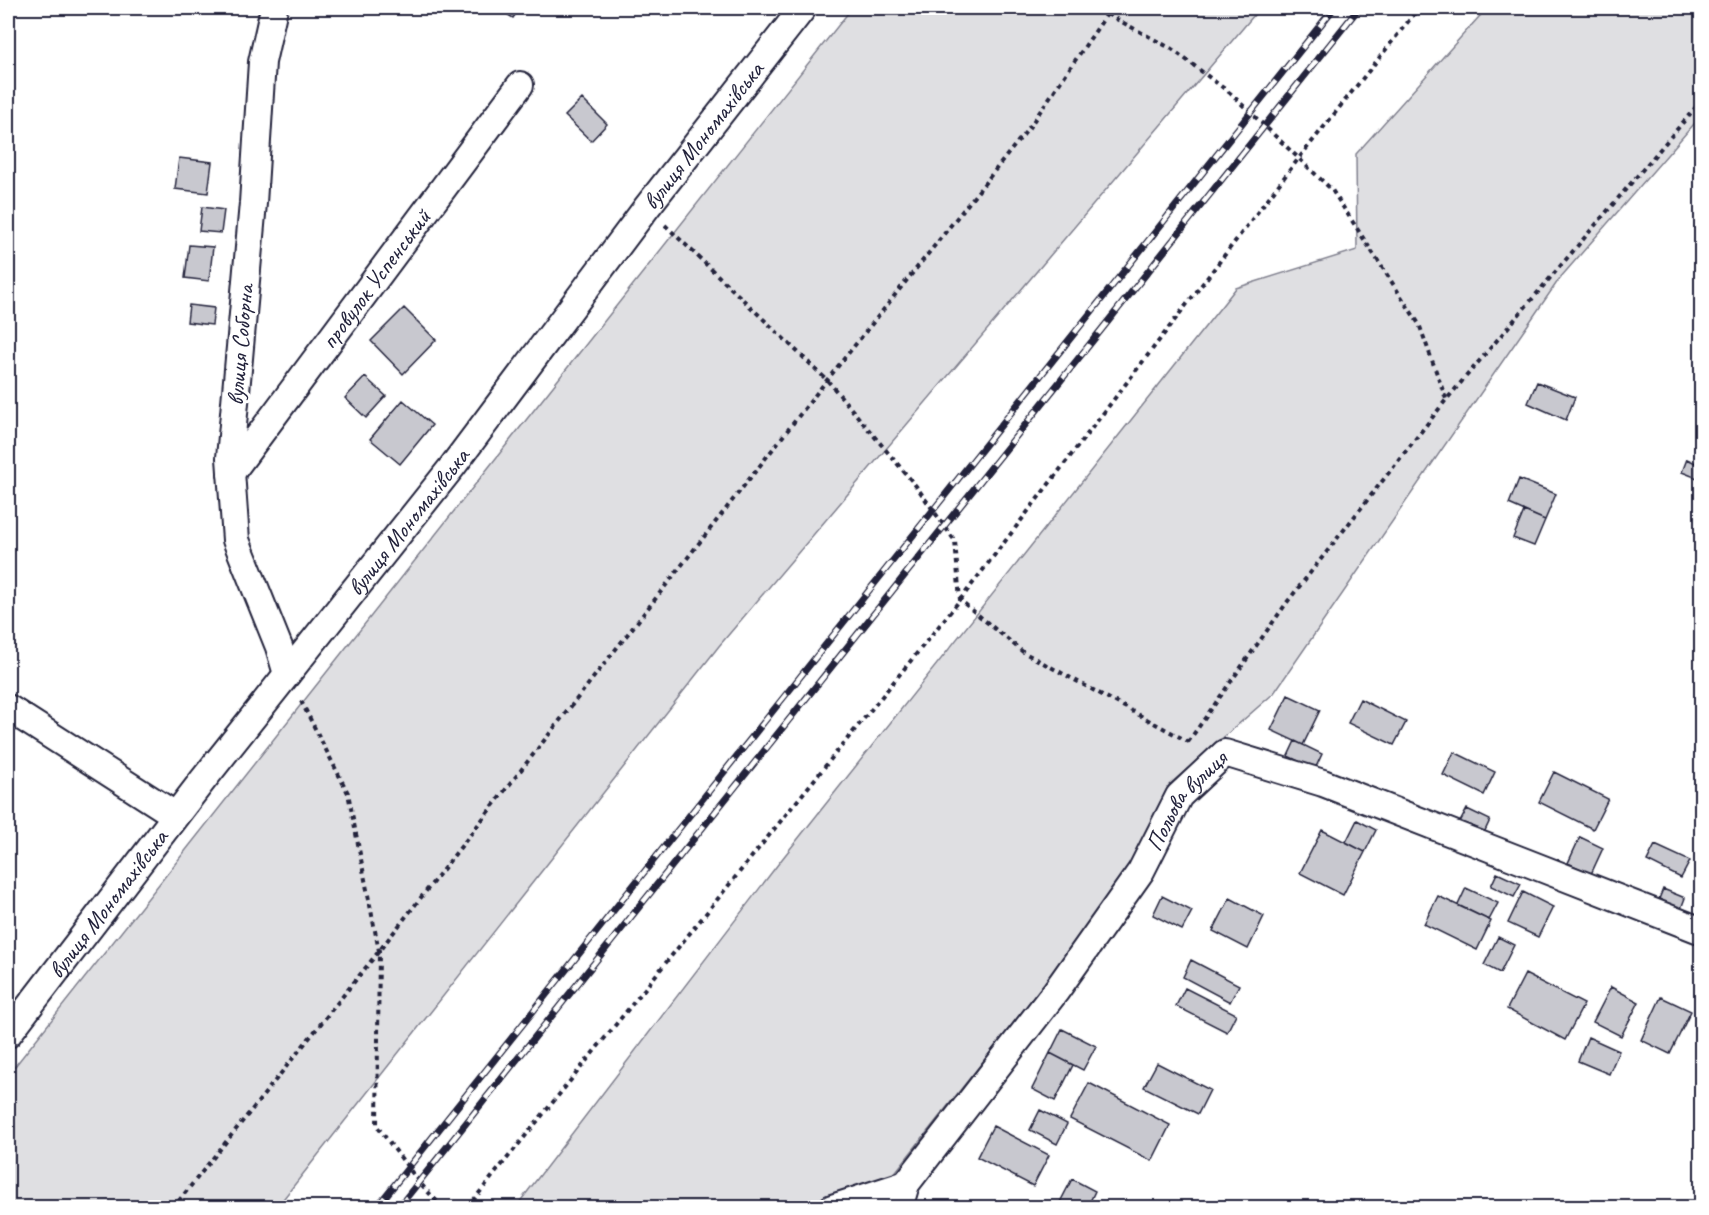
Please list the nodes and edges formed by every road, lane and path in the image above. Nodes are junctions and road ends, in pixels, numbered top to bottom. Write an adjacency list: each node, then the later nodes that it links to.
1 (274, 8): 12 (street, вулиця Соборна)
2 (803, 8): 9 (street, вулиця Мономахівська)
3 (1103, 8): 5 (path)
4 (1419, 8): 8 (path)
5 (1107, 14): 8 (path); 10 (path)
6 (520, 85): 12 (street, провулок Успенський)
7 (1701, 100): 11 (path)
8 (1299, 158): 11 (path); 13 (path)
9 (647, 207): 10 (path); 14 (street, вулиця Мономахівська)
10 (827, 380): 13 (path); 20 (path)
11 (1446, 400): 16 (path)
12 (231, 473): 14 (street, вулиця Соборна)
13 (960, 600): 16 (path); 25 (path)
14 (286, 674): 18 (street, вулиця Мономахівська); 20 (path)
15 (8, 708): 18 (street)
16 (1188, 742): 17 (path)
17 (1225, 753): 19 (street, Польова вулиця); 22 (street, Польова вулиця)
18 (175, 815): 21 (street, вулиця Мономахівська)
19 (1701, 931)
20 (379, 951): 23 (path); 24 (path)
21 (8, 1034)
22 (902, 1196): 26 (street)
23 (173, 1208)
24 (443, 1208)
25 (467, 1208)
26 (832, 1208)

